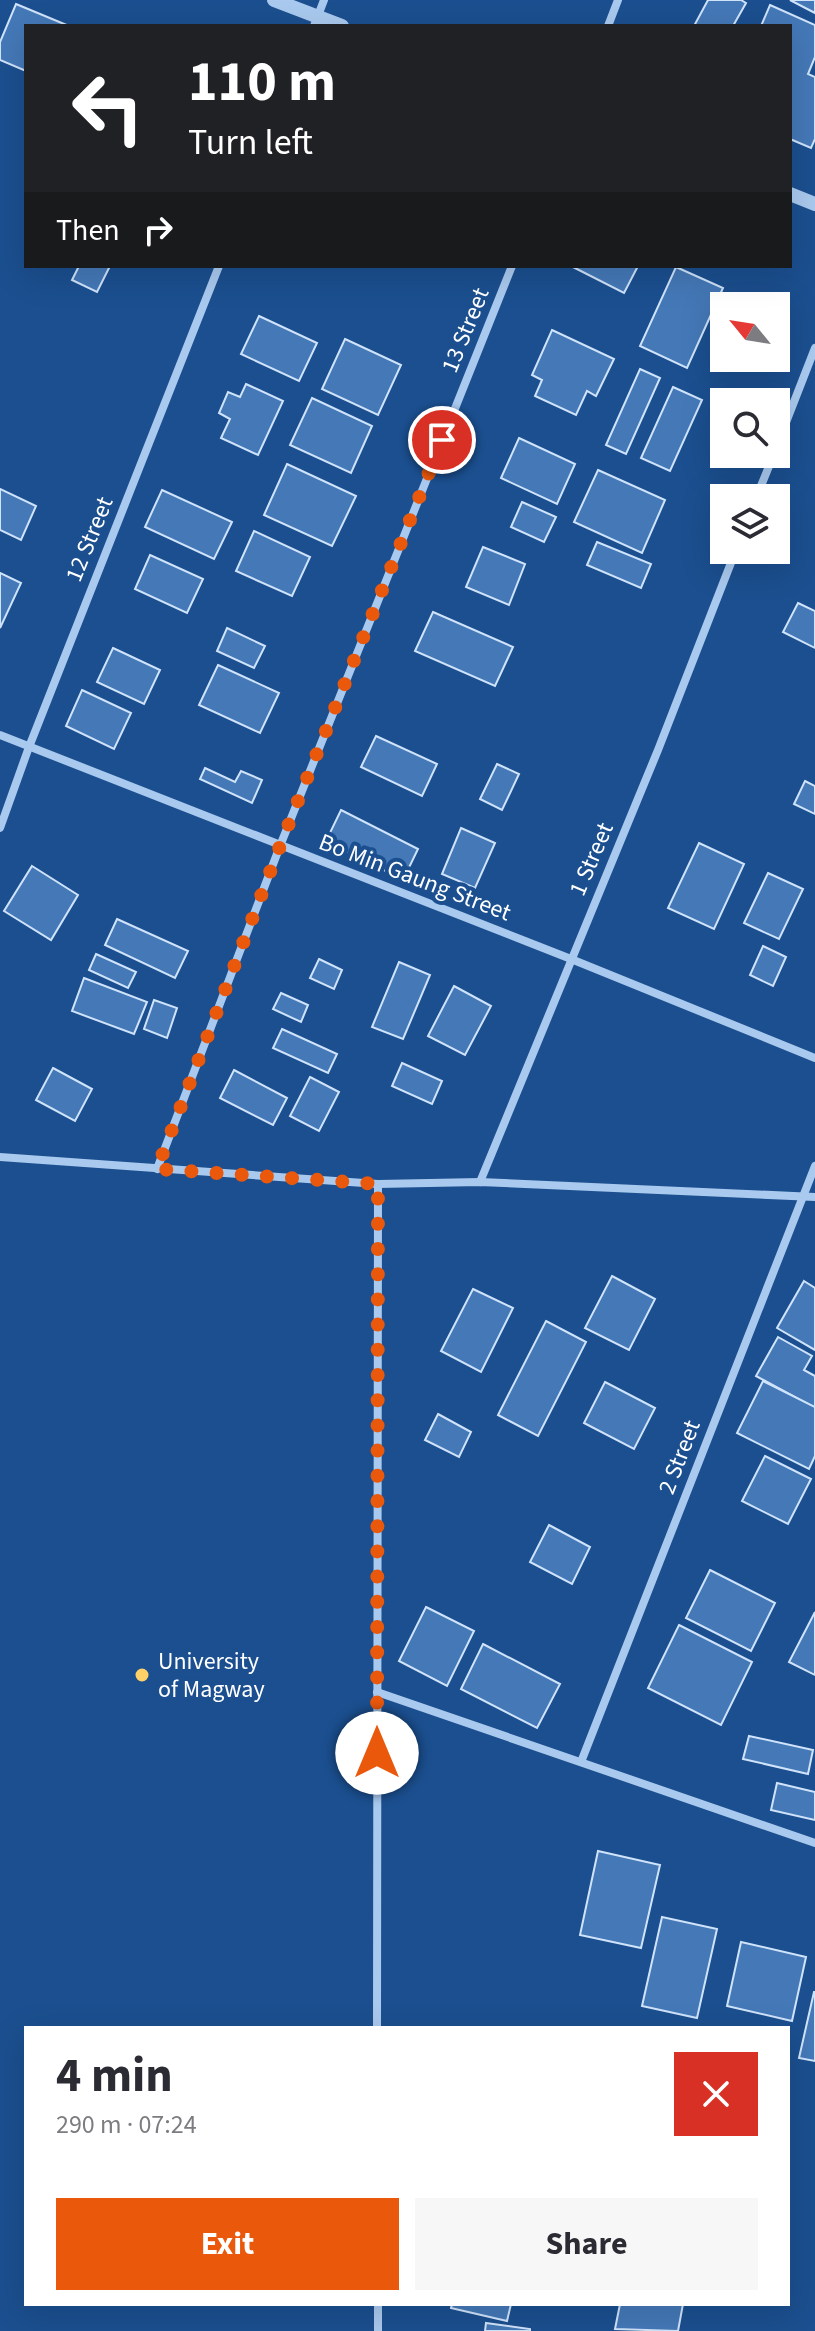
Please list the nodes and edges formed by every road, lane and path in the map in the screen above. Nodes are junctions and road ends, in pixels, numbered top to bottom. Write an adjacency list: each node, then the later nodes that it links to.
1 (274, 0): 4 (street)
2 (324, 0): 4 (street)
3 (618, 0): 5 (street)
4 (316, 21)
5 (609, 24)
6 (792, 195): 7 (street)
7 (815, 204)
8 (218, 268): 14 (street, 12 Street)
9 (511, 268): 16 (street, 13 Street)
10 (815, 348): 11 (street)
11 (790, 412)
12 (731, 564): 17 (street, 1 Street)
13 (0, 735): 14 (street, Bo Min Gaung Street)
14 (29, 747): 15 (street, 12 Street); 16 (street, Bo Min Gaung Street)
15 (0, 828)
16 (280, 846): 17 (street, Bo Min Gaung Street); 21 (street, 13 Street)
17 (571, 959): 18 (street, Bo Min Gaung Street); 22 (street, 1 Street)
18 (815, 1058)
19 (0, 1157): 21 (street)
20 (815, 1166): 24 (street, 2 Street)
21 (157, 1169): 23 (street)
22 (480, 1182): 23 (street); 24 (street)
23 (378, 1184): 26 (street)
24 (803, 1197): 25 (street); 27 (street, 2 Street)
25 (815, 1197)
26 (377, 1692): 27 (street); 29 (street)
27 (581, 1762): 28 (street)
28 (815, 1843)
29 (377, 2026)
30 (378, 2306): 31 (street)
31 (378, 2331)

